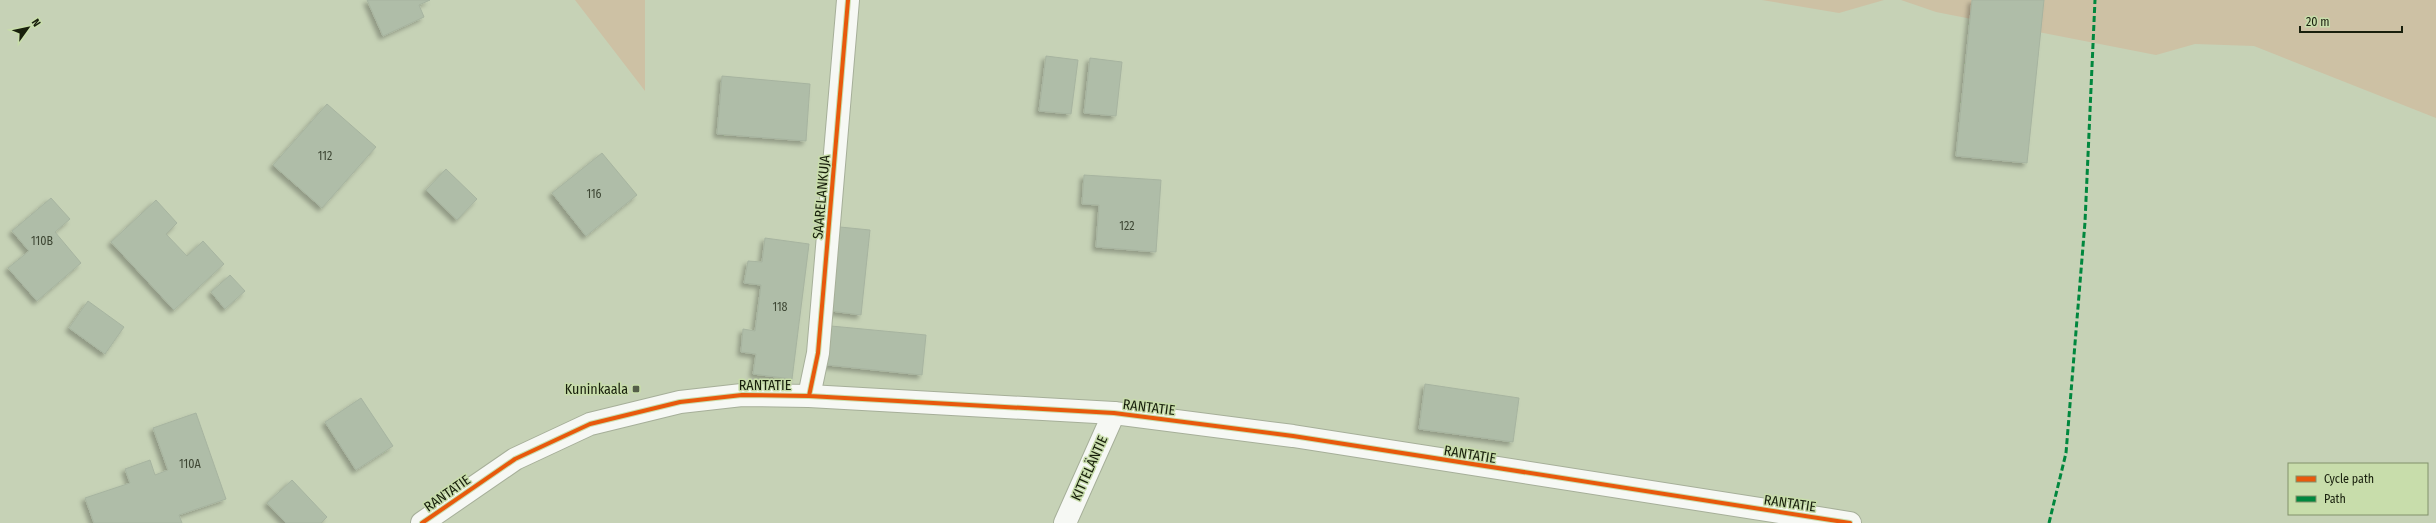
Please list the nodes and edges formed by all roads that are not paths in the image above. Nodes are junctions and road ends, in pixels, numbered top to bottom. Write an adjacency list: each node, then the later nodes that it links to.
1 (848, 0): 2 (street, SAARELANKUJA)
2 (809, 396): 3 (street, RANTATIE); 4 (street, RANTATIE)
3 (1114, 413): 5 (street, KITTELÄNTIE); 6 (street, RANTATIE)
4 (422, 523)
5 (1064, 523)
6 (1850, 523)

